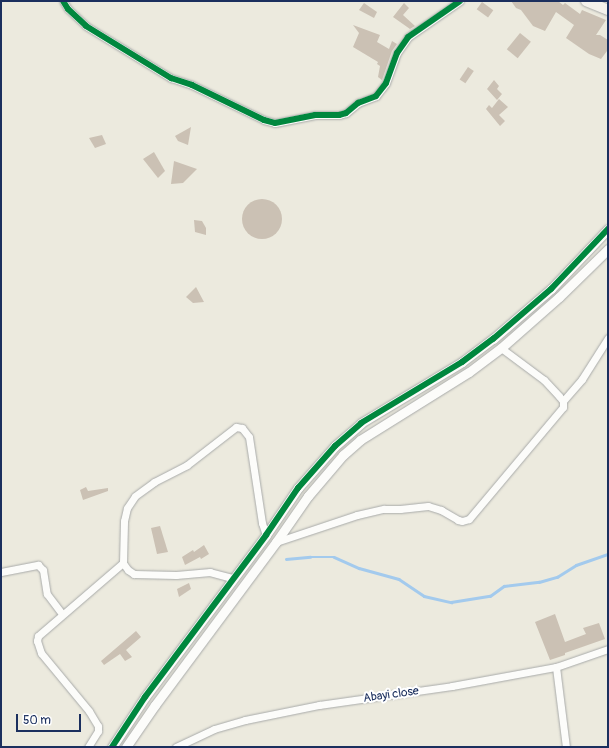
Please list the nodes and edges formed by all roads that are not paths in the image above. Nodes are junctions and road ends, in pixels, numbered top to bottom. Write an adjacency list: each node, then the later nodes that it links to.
1 (63, 1): 2 (street)
2 (460, 1)
3 (586, 1): 4 (main road)
4 (607, 10)
5 (608, 229): 10 (street)
6 (608, 249): 8 (street)
7 (608, 338): 9 (street)
8 (501, 348): 9 (street); 11 (street)
9 (563, 402): 11 (street)
10 (266, 535): 12 (street); 14 (street)
11 (276, 542): 20 (street)
12 (123, 563): 14 (street); 15 (street)
13 (1, 572): 15 (street)
14 (232, 578): 19 (street)
15 (62, 614): 18 (street)
16 (608, 649): 17 (street, Abayi close)
17 (556, 667): 21 (street, Abayi close); 22 (street)
18 (88, 747)
19 (112, 747)
20 (126, 747)
21 (176, 747)
22 (566, 747)

